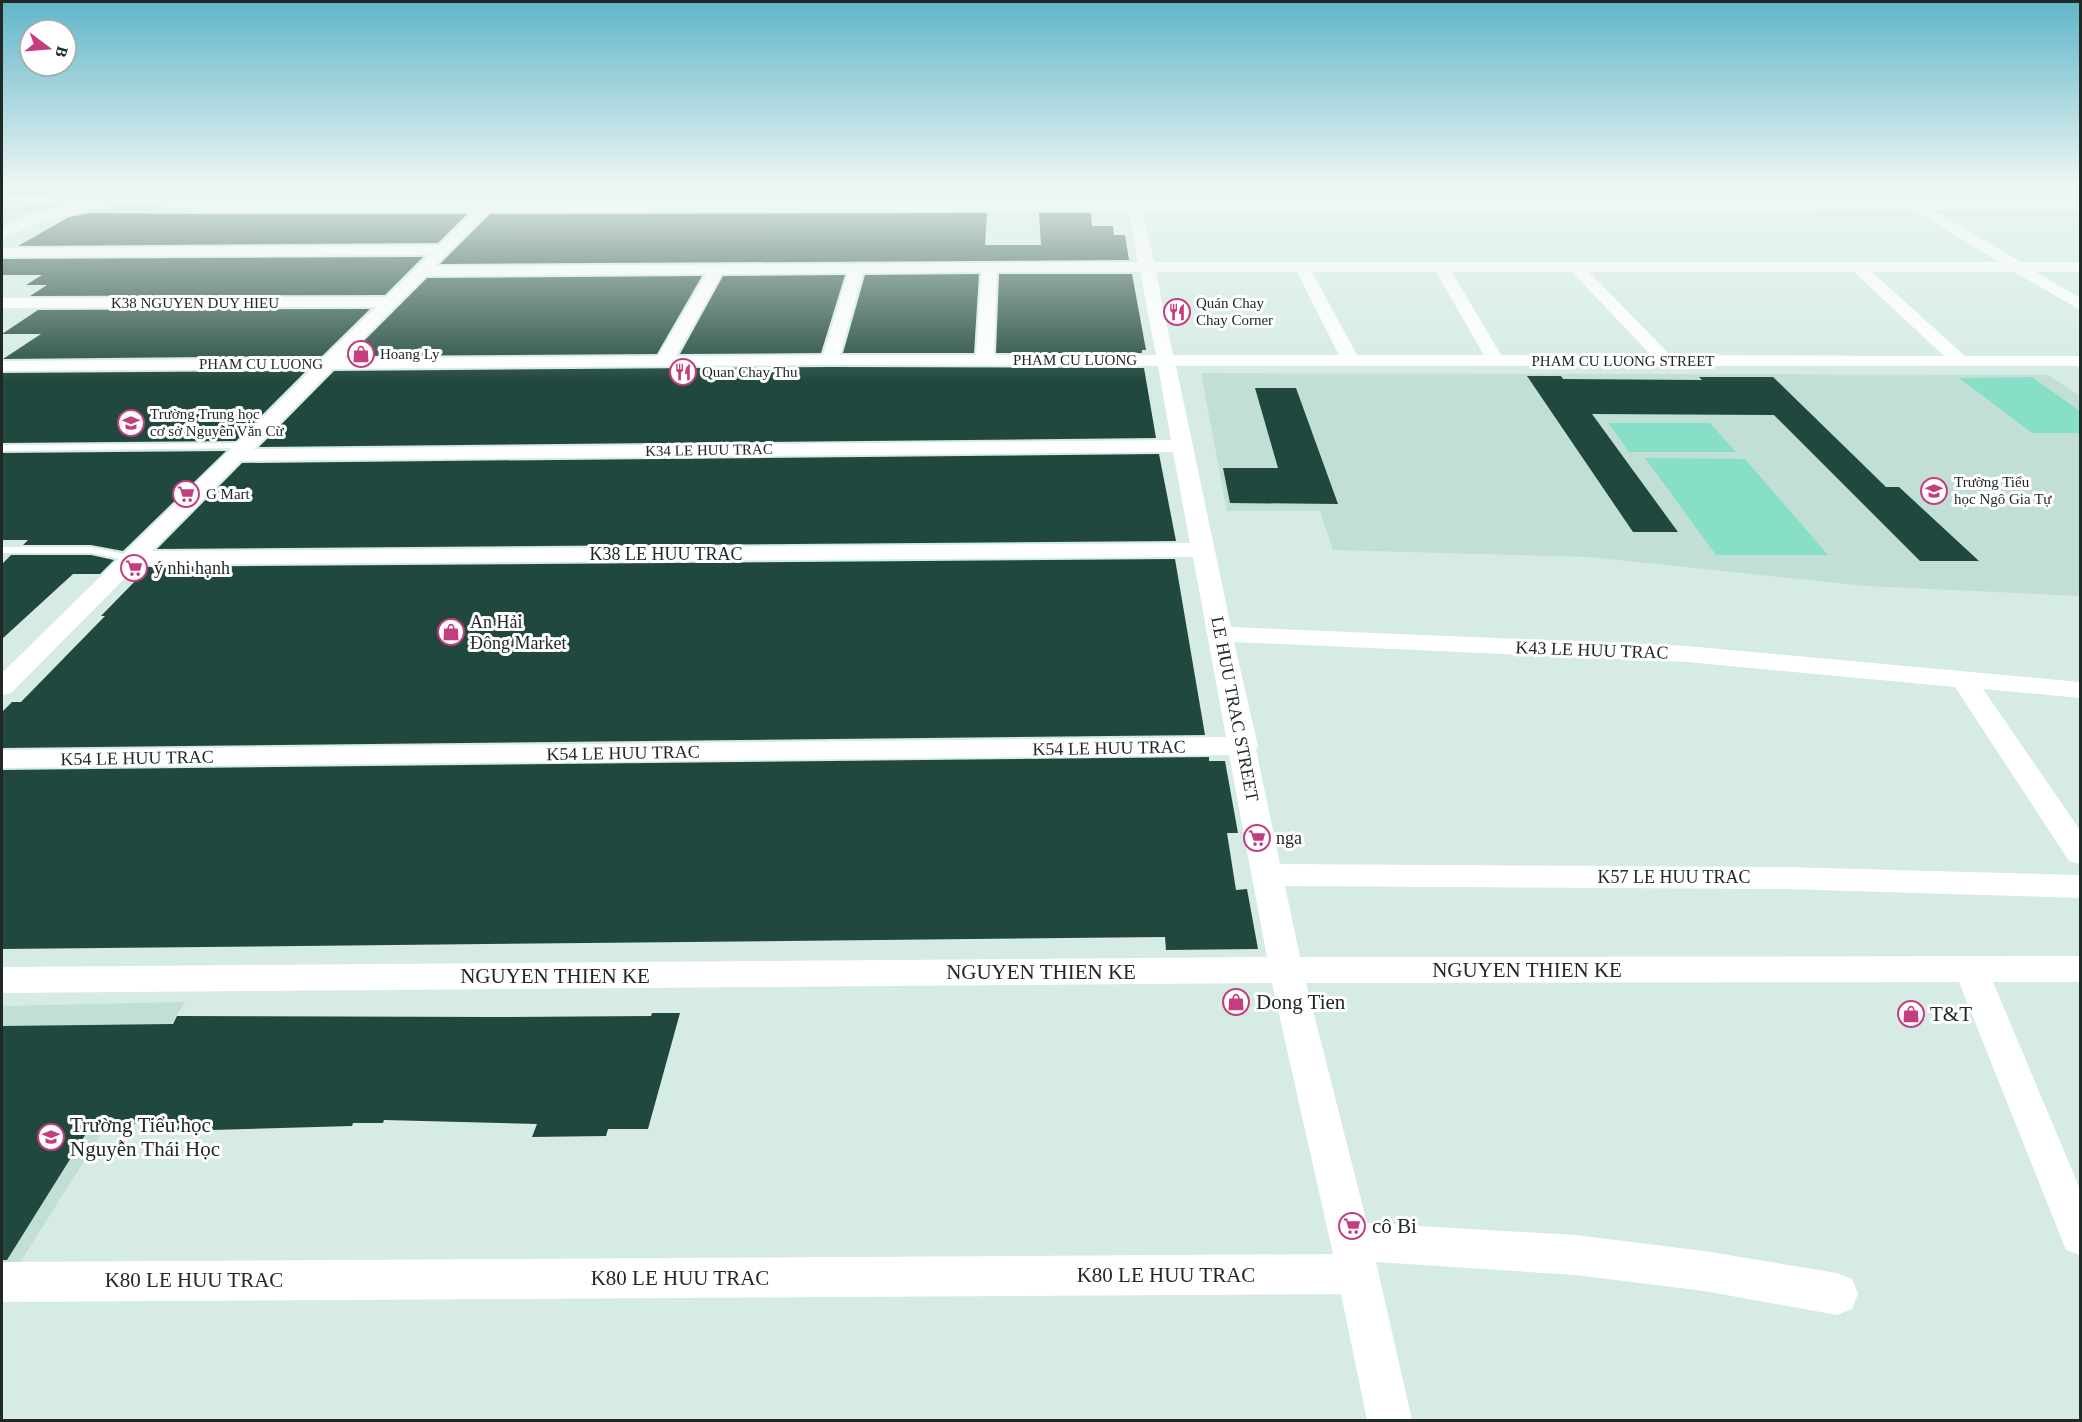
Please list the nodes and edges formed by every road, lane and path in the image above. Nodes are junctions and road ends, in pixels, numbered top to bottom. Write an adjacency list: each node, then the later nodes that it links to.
1 (1146, 249): 7 (street, LE HUU TRAC STREET)
2 (1991, 249): 12 (street)
3 (441, 250): 4 (street); 15 (street)
4 (2, 252)
5 (857, 267): 6 (street); 14 (street); 20 (street)
6 (989, 267): 7 (street); 21 (street)
7 (1149, 267): 8 (street); 22 (street, LE HUU TRAC STREET)
8 (1302, 267): 9 (street); 23 (street)
9 (1441, 267): 10 (street); 27 (street)
10 (1576, 267): 11 (street); 24 (street)
11 (1858, 267): 12 (street); 25 (street)
12 (2017, 267): 13 (street); 18 (street)
13 (2080, 267)
14 (717, 268): 15 (street); 19 (street)
15 (420, 271): 16 (street)
16 (389, 302): 17 (street, K38 NGUYEN DUY HIEU); 28 (street)
17 (2, 303)
18 (2080, 305)
19 (664, 360): 20 (street, PHAM CU LUONG); 28 (street, PHAM CU LUONG)
20 (830, 360): 21 (street, PHAM CU LUONG)
21 (985, 360): 22 (street, PHAM CU LUONG)
22 (1166, 360): 23 (street, PHAM CU LUONG STREET); 30 (street, LE HUU TRAC STREET)
23 (1351, 361): 27 (street, PHAM CU LUONG STREET)
24 (1666, 361): 25 (street, PHAM CU LUONG STREET); 27 (street, PHAM CU LUONG STREET)
25 (1960, 361): 26 (street, PHAM CU LUONG STREET)
26 (2080, 361)
27 (1496, 362)
28 (328, 364): 29 (street, PHAM CU LUONG); 32 (street)
29 (2, 366)
30 (1183, 446): 32 (street, K34 LE HUU TRAC); 34 (street, LE HUU TRAC STREET)
31 (2, 448): 32 (lane)
32 (239, 450): 35 (street)
33 (2, 550): 35 (lane)
34 (1201, 550): 35 (street, K38 LE HUU TRAC); 36 (street, LE HUU TRAC STREET)
35 (130, 558): 38 (street)
36 (1221, 634): 37 (street, K43 LE HUU TRAC); 40 (street, LE HUU TRAC STREET)
37 (1962, 678): 39 (street, K43 LE HUU TRAC); 42 (street)
38 (2, 687)
39 (2080, 690)
40 (1244, 746): 41 (street, K54 LE HUU TRAC); 45 (street, LE HUU TRAC STREET)
41 (2, 759)
42 (2052, 810): 43 (street); 44 (street)
43 (2080, 812)
44 (2080, 853)
45 (1268, 875): 46 (street, K57 LE HUU TRAC); 49 (street, LE HUU TRAC STREET)
46 (2080, 886)
47 (1971, 969): 48 (street, NGUYEN THIEN KE); 49 (street, NGUYEN THIEN KE); 51 (street)
48 (2080, 969)
49 (1286, 970): 50 (street, NGUYEN THIEN KE); 52 (street, LE HUU TRAC STREET)
50 (2, 980)
51 (2080, 1236)
52 (1354, 1257): 53 (street, K80 LE HUU TRAC); 54 (street, K80 LE HUU TRAC); 55 (street, LE HUU TRAC STREET)
53 (2, 1281)
54 (1838, 1294)
55 (1389, 1420)

